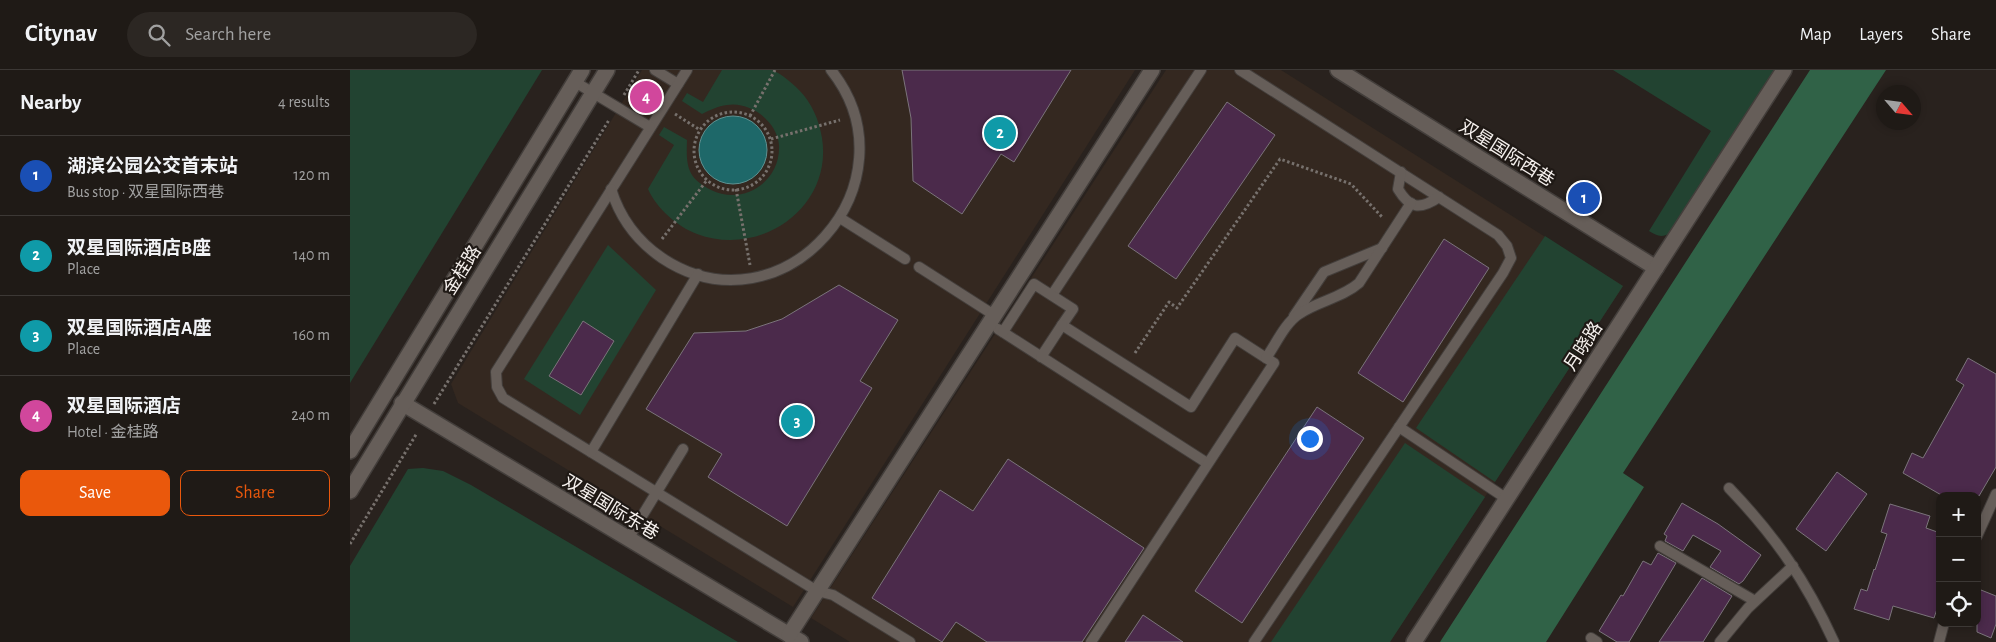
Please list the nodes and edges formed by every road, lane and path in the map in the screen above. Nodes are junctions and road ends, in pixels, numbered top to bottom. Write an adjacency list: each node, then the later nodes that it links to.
1 (607, 70): 14 (street, 金桂路)
2 (639, 70): 15 (path)
3 (655, 70): 13 (lane)
4 (687, 70): 13 (lane)
5 (775, 70): 17 (path)
6 (831, 70): 18 (lane)
7 (1152, 70): 38 (street)
8 (1201, 70): 37 (lane)
9 (1240, 70): 22 (lane)
10 (1338, 70): 34 (street, 双星国际西巷)
11 (1784, 70): 34 (street, 月晓路)
12 (578, 76): 14 (lane); 49 (street, 金桂路)
13 (678, 84): 16 (lane)
14 (593, 93): 15 (lane); 45 (street, 金桂路)
15 (617, 107): 19 (lane); 46 (path)
16 (663, 107): 19 (lane); 20 (path)
17 (750, 116): 20 (path); 21 (path)
18 (855, 116): 21 (path); 28 (lane)
19 (650, 128): 24 (lane)
20 (700, 130): 23 (path)
21 (770, 139): 25 (path)
22 (1401, 172): 26 (lane); 27 (lane)
23 (707, 180): 25 (path); 31 (path)
24 (612, 189): 31 (lane); 50 (lane)
25 (736, 189): 36 (path)
26 (1439, 197): 27 (lane); 47 (lane)
27 (1411, 203): 29 (lane)
28 (840, 218): 32 (lane); 36 (lane)
29 (1394, 230): 30 (lane); 44 (path)
30 (1382, 248): 39 (lane); 39 (lane)
31 (652, 251): 35 (lane)
32 (905, 259)
33 (919, 268): 38 (lane)
34 (1656, 268): 56 (street, 月晓路)
35 (698, 274): 36 (lane); 50 (lane)
36 (753, 278)
37 (1052, 295): 40 (lane); 41 (lane)
38 (992, 320): 41 (lane); 62 (street)
39 (1290, 323): 43 (lane)
40 (1062, 325): 42 (lane); 44 (lane)
41 (1003, 332): 42 (lane)
42 (1041, 357): 51 (lane)
43 (1266, 358): 44 (lane); 51 (lane)
44 (1126, 366)
45 (402, 403): 46 (street, 双星国际东巷); 53 (street, 金桂路)
46 (426, 417): 58 (street, 双星国际东巷); 59 (path)
47 (1399, 427): 56 (lane); 68 (lane)
48 (683, 449): 54 (lane)
49 (350, 450)
50 (591, 452): 54 (lane)
51 (1208, 463): 67 (lane)
52 (1729, 488): 61 (lane)
53 (350, 491)
54 (657, 492): 58 (lane); 62 (lane)
55 (1996, 494): 57 (lane)
56 (1507, 499): 69 (street, 月晓路)
57 (1981, 527)
58 (628, 539): 65 (street, 双星国际东巷)
59 (350, 544)
60 (1660, 546): 63 (lane)
61 (1793, 566): 63 (lane); 71 (lane)
62 (817, 590): 65 (street); 66 (lane)
63 (1754, 601): 70 (lane)
64 (1943, 627): 72 (lane)
65 (795, 638)
66 (910, 642)
67 (1091, 642)
68 (1254, 642)
69 (1414, 642)
70 (1720, 642)
71 (1834, 642)
72 (1939, 642)

